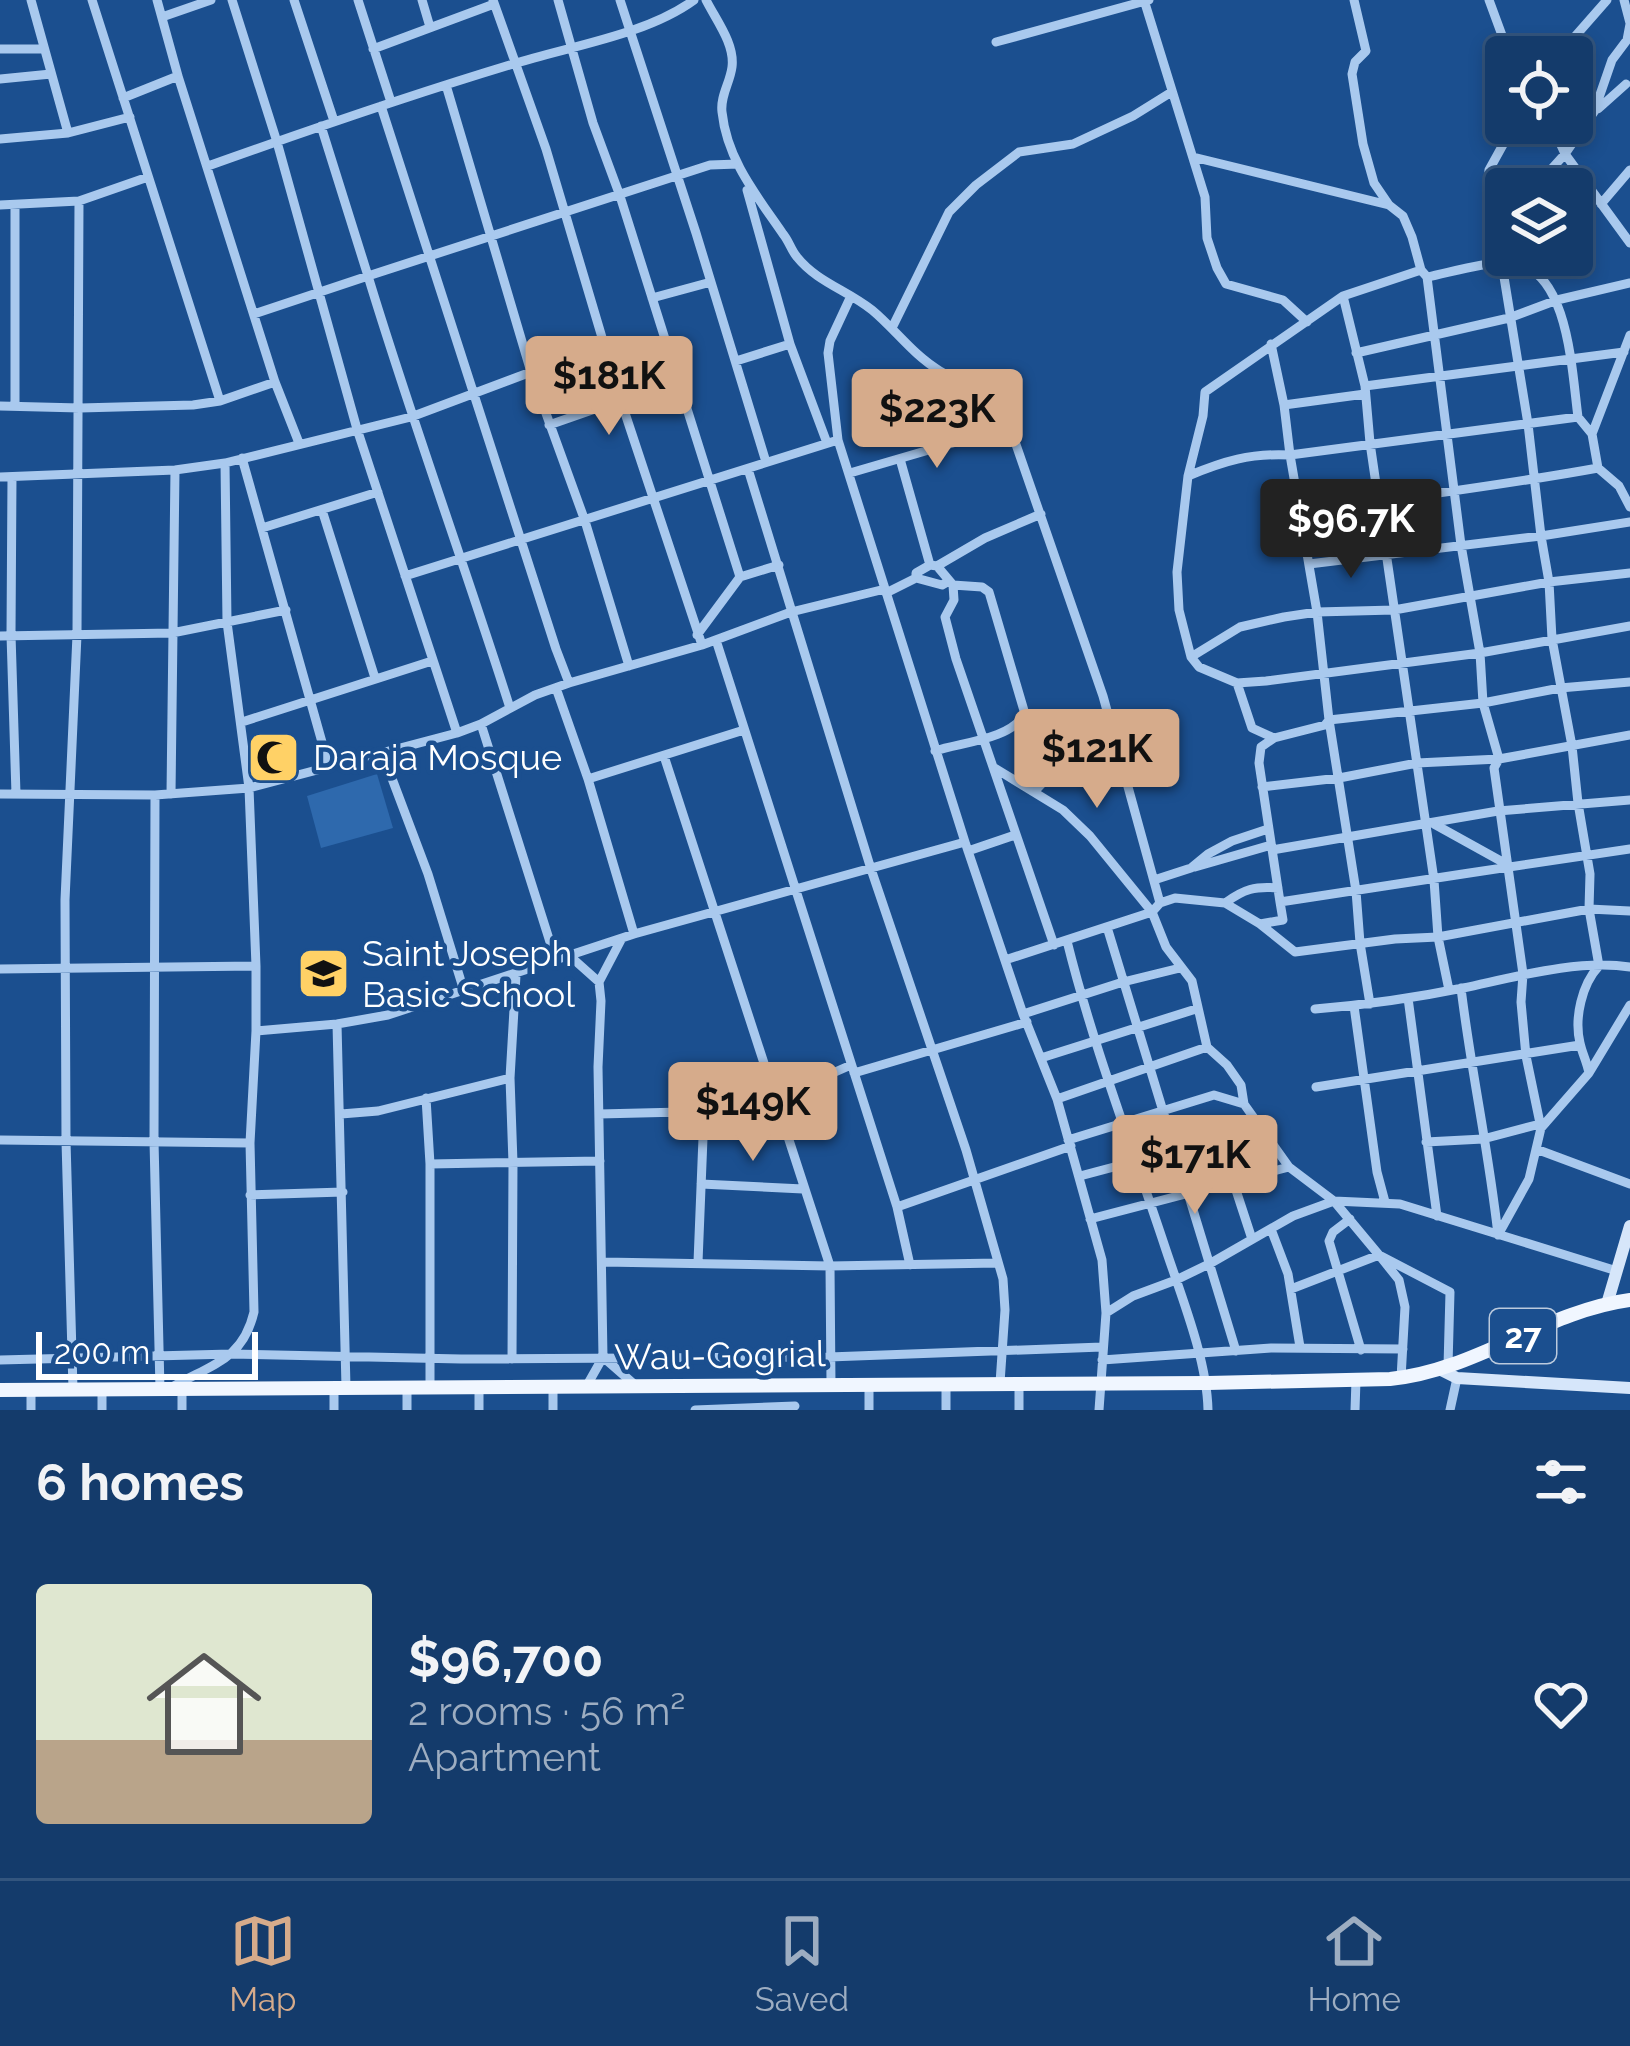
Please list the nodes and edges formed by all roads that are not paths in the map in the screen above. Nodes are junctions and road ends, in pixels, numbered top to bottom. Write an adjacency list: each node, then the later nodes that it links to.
1 (31, 0): 28 (street)
2 (92, 0): 38 (street)
3 (158, 0): 19 (street)
4 (211, 0): 19 (street)
5 (232, 0): 46 (street)
6 (294, 0): 42 (street)
7 (358, 0): 29 (street)
8 (422, 0): 21 (street)
9 (558, 0): 26 (street)
10 (620, 0): 22 (street)
11 (694, 0): 22 (street)
12 (706, 0): 52 (street)
13 (1354, 0): 61 (street)
14 (1489, 0): 23 (street)
15 (1607, 0): 24 (street)
16 (1624, 0): 20 (street)
17 (1146, 1): 25 (street); 37 (street)
18 (494, 2): 21 (street); 30 (street)
19 (162, 17): 33 (street)
20 (1630, 24): 31 (street)
21 (430, 27): 29 (street)
22 (629, 30): 26 (street); 55 (street)
23 (1502, 36)
24 (1575, 36)
25 (996, 42)
26 (569, 47): 30 (street); 56 (street)
27 (0, 49): 28 (street)
28 (44, 49): 32 (street)
29 (373, 49): 39 (street)
30 (515, 63): 35 (street); 62 (street)
31 (1609, 68): 36 (street); 40 (street)
32 (51, 74): 34 (street); 44 (street)
33 (178, 76): 38 (street); 50 (street)
34 (0, 79)
35 (446, 85): 39 (street); 63 (street)
36 (1628, 86): 40 (street)
37 (1170, 93): 49 (street); 81 (street)
38 (123, 98): 41 (street)
39 (386, 104): 42 (street); 65 (street)
40 (1594, 112): 48 (street)
41 (130, 117): 44 (street); 54 (street)
42 (334, 121): 43 (street)
43 (321, 125): 46 (street); 68 (street)
44 (68, 133): 45 (street)
45 (0, 139)
46 (277, 142): 50 (street); 73 (street)
47 (1560, 144): 48 (street)
48 (1565, 154): 51 (street); 58 (street)
49 (1193, 157): 61 (street); 80 (street)
50 (208, 166): 78 (street)
51 (1552, 168)
52 (741, 169): 55 (street); 74 (street); 86 (street)
53 (1630, 170): 58 (street)
54 (148, 177): 57 (street); 100 (street)
55 (678, 177): 56 (street); 71 (street)
56 (620, 196): 62 (street); 76 (street)
57 (79, 201): 60 (street); 104 (street)
58 (1601, 204): 64 (street)
59 (0, 205): 60 (street)
60 (15, 205): 83 (street)
61 (1389, 205): 67 (street)
62 (565, 213): 63 (street); 99 (street)
63 (490, 236): 65 (street); 93 (street)
64 (1630, 243)
65 (428, 256): 68 (street); 98 (street)
66 (1485, 265): 67 (street)
67 (1424, 273): 75 (street); 85 (street)
68 (368, 276): 73 (street); 105 (street)
69 (1502, 276): 79 (street)
70 (1539, 276): 77 (street)
71 (711, 282): 76 (street); 91 (street)
72 (1630, 284): 77 (street)
73 (319, 292): 78 (street); 110 (street)
74 (851, 296): 81 (street); 113 (street)
75 (1343, 296): 80 (street); 89 (street)
76 (652, 298): 95 (street)
77 (1557, 300): 79 (street); 90 (street)
78 (254, 314): 96 (street)
79 (1509, 318): 85 (street); 92 (street)
80 (1307, 322): 87 (street)
81 (892, 328): 109 (street)
82 (0, 333): 83 (street)
83 (15, 333): 103 (street)
84 (1630, 335): 88 (street)
85 (1434, 336): 89 (street); 94 (street)
86 (790, 344): 91 (street); 113 (street)
87 (1271, 344): 101 (street); 126 (street)
88 (1624, 352): 90 (street); 112 (street)
89 (1356, 353): 97 (street)
90 (1570, 360): 92 (street); 106 (street)
91 (736, 361): 119 (street)
92 (1520, 367): 94 (street); 108 (street)
93 (531, 372): 98 (street); 107 (street)
94 (1438, 374): 97 (street); 111 (street)
95 (678, 380): 99 (street); 129 (street)
96 (275, 382): 100 (street); 114 (street)
97 (1365, 390): 101 (street); 115 (street)
98 (474, 393): 105 (street); 142 (street)
99 (620, 398): 107 (street); 132 (street)
100 (220, 401): 104 (street)
101 (1284, 405): 116 (street)
102 (0, 406): 103 (street)
103 (15, 406): 104 (street)
104 (80, 408): 125 (street)
105 (411, 417): 110 (street); 145 (street)
106 (1578, 417): 108 (street); 112 (street)
107 (549, 424): 138 (street)
108 (1528, 424): 111 (street); 128 (street)
109 (1011, 426): 118 (street); 137 (street)
110 (357, 429): 114 (street); 131 (street)
111 (1448, 433): 115 (street); 130 (street)
112 (1592, 434): 121 (street)
113 (832, 442): 119 (street); 124 (street)
114 (299, 443): 117 (street)
115 (1370, 443): 116 (street); 133 (street)
116 (1290, 455): 126 (street); 136 (street)
117 (242, 458): 120 (street); 140 (street)
118 (899, 459): 124 (street); 148 (street)
119 (766, 462): 122 (street)
120 (225, 463): 123 (street); 161 (street)
121 (1598, 467): 128 (street); 134 (street)
122 (748, 469): 129 (street); 147 (street)
123 (175, 470): 125 (street); 163 (street)
124 (850, 473): 155 (street)
125 (78, 475): 127 (street); 165 (street)
126 (1188, 476): 170 (street)
127 (6, 477): 164 (street)
128 (1534, 479): 130 (street); 141 (street)
129 (710, 481): 132 (street); 151 (street)
130 (1454, 489): 133 (street); 143 (street)
131 (378, 492): 135 (street); 150 (street)
132 (652, 499): 138 (street); 167 (street)
133 (1380, 501): 136 (street); 144 (street)
134 (1630, 507)
135 (322, 510): 140 (street); 175 (street)
136 (1300, 513): 146 (street)
137 (1041, 514): 148 (street); 190 (street)
138 (585, 521): 142 (street); 173 (street)
139 (1630, 522): 141 (street)
140 (262, 527): 157 (street)
141 (1541, 536): 143 (street); 153 (street)
142 (523, 540): 145 (street); 177 (street)
143 (1461, 545): 144 (street); 156 (street)
144 (1387, 554): 146 (street); 158 (street)
145 (462, 557): 150 (street); 183 (street)
146 (1309, 564): 160 (street)
147 (779, 565): 151 (street); 159 (street)
148 (934, 565): 152 (street); 154 (street)
149 (1630, 573): 153 (street)
150 (405, 576): 171 (street)
151 (740, 578): 167 (street)
152 (916, 578): 154 (street); 155 (street)
153 (1549, 582): 156 (street); 166 (street)
154 (951, 583): 193 (street); 193 (street)
155 (886, 591): 159 (street); 195 (street)
156 (1472, 595): 158 (street); 169 (street)
157 (286, 610): 161 (street); 181 (street)
158 (1394, 610): 160 (street); 172 (street)
159 (791, 612): 168 (street); 225 (street)
160 (1317, 612): 170 (street); 174 (street)
161 (227, 622): 163 (street); 186 (street)
162 (1630, 626): 166 (street)
163 (172, 633): 165 (street); 209 (street)
164 (6, 635): 165 (street); 208 (street)
165 (77, 635): 211 (street)
166 (1552, 639): 169 (street); 180 (street)
167 (699, 640): 168 (street); 173 (street)
168 (716, 640): 188 (street)
169 (1480, 653): 172 (street); 182 (street)
170 (1191, 657): 178 (street)
171 (432, 662): 175 (street); 189 (street)
172 (1402, 663): 174 (street); 184 (street)
173 (629, 665): 177 (street)
174 (1324, 674): 178 (street); 185 (street)
175 (375, 678): 181 (street)
176 (1630, 682): 180 (street)
177 (569, 683): 179 (street)
178 (1237, 683): 192 (street)
179 (556, 688): 183 (street); 202 (street)
180 (1560, 688): 182 (street); 194 (street)
181 (310, 701): 186 (street); 200 (street)
182 (1483, 703): 184 (street); 198 (street)
183 (510, 708): 187 (street)
184 (1409, 711): 185 (street); 199 (street)
185 (1329, 720): 192 (street); 203 (street)
186 (242, 722): 205 (street)
187 (482, 724): 189 (street); 248 (street)
188 (744, 730): 197 (street); 228 (street)
189 (457, 733): 196 (street)
190 (1114, 736): 206 (street); 226 (street)
191 (1630, 736): 194 (street)
192 (1274, 738): 204 (street)
193 (982, 741): 195 (street); 201 (street)
194 (1572, 746): 198 (street); 213 (street)
195 (935, 751): 219 (street)
196 (382, 752): 200 (street); 261 (street)
197 (664, 756): 202 (street); 236 (street)
198 (1499, 759): 199 (street); 214 (street)
199 (1417, 763): 203 (street); 215 (street)
200 (329, 767): 205 (street)
201 (992, 767): 206 (street); 217 (street)
202 (588, 778): 240 (street)
203 (1339, 778): 204 (street); 218 (street)
204 (1262, 787): 216 (street)
205 (249, 788): 209 (street); 249 (street)
206 (1034, 792): 233 (street)
207 (0, 794): 208 (street)
208 (16, 794): 211 (street)
209 (171, 794): 210 (street)
210 (155, 795): 211 (street); 253 (street)
211 (69, 796): 252 (street)
212 (1630, 800): 213 (street)
213 (1577, 803): 214 (street); 222 (street)
214 (1498, 811): 215 (street); 223 (street)
215 (1430, 824): 218 (street); 223 (street); 227 (street)
216 (1268, 829): 220 (street); 224 (street)
217 (1015, 835): 219 (street); 245 (street)
218 (1346, 837): 220 (street); 230 (street)
219 (966, 846): 225 (street); 247 (street)
220 (1271, 847): 224 (street); 229 (street)
221 (1630, 850): 222 (street)
222 (1586, 856): 223 (street); 234 (street)
223 (1508, 866): 227 (street); 237 (street)
224 (1191, 868): 226 (street)
225 (871, 869): 228 (street); 276 (street)
226 (1154, 880): 233 (street)
227 (1434, 880): 230 (street); 241 (street)
228 (796, 887): 236 (street); 281 (street)
229 (1278, 888): 231 (street); 232 (street)
230 (1356, 890): 232 (street); 244 (street)
231 (1225, 902): 233 (street); 238 (street)
232 (1280, 902): 238 (street)
233 (1156, 907): 239 (street); 254 (street)
234 (1588, 909): 235 (street); 237 (street); 250 (street)
235 (1630, 911)
236 (715, 912): 240 (street); 289 (street)
237 (1514, 922): 241 (street); 256 (street)
238 (1260, 924): 244 (street)
239 (1107, 927): 243 (street); 259 (street)
240 (634, 934): 242 (street)
241 (1438, 937): 244 (street); 260 (street)
242 (622, 939): 246 (street); 258 (street)
243 (1067, 941): 245 (street); 262 (street)
244 (1360, 943): 264 (street)
245 (1054, 945): 247 (street)
246 (571, 957): 248 (street); 258 (street)
247 (1005, 960): 269 (street)
248 (556, 961): 257 (street)
249 (256, 966): 253 (street); 272 (street)
250 (1599, 966): 251 (street); 256 (street); 274 (street)
251 (1630, 967)
252 (67, 968): 253 (street); 255 (street); 301 (street)
253 (156, 968): 302 (street)
254 (1180, 968): 259 (street); 267 (street)
255 (0, 969)
256 (1523, 974): 260 (street); 277 (street)
257 (516, 975): 261 (street); 284 (street)
258 (599, 982): 295 (street)
259 (1124, 982): 262 (street); 271 (street)
260 (1455, 989): 263 (street); 279 (street)
261 (464, 991): 270 (street)
262 (1081, 998): 269 (street); 273 (street)
263 (1408, 998): 264 (street); 282 (street)
264 (1370, 1004): 266 (street)
265 (1630, 1005): 283 (street)
266 (1354, 1006): 268 (street); 285 (street)
267 (1196, 1009): 271 (street); 275 (street)
268 (1315, 1009)
269 (1025, 1018): 276 (street); 278 (street)
270 (337, 1024): 272 (street); 294 (street)
271 (1136, 1028): 273 (street); 280 (street)
272 (256, 1031): 304 (street)
273 (1096, 1041): 278 (street); 286 (street)
274 (1580, 1045): 277 (street); 283 (street)
275 (1207, 1047): 280 (street); 291 (street)
276 (931, 1050): 281 (street); 314 (street)
277 (1526, 1055): 279 (street); 297 (street)
278 (1041, 1058): 290 (street)
279 (1470, 1061): 282 (street); 299 (street)
280 (1149, 1068): 286 (street); 292 (street)
281 (853, 1069): 289 (street); 325 (street)
282 (1419, 1071): 285 (street); 303 (street)
283 (1589, 1072): 297 (street)
284 (510, 1078): 288 (street); 309 (street)
285 (1363, 1079): 287 (street); 323 (street)
286 (1110, 1082): 290 (street); 296 (street)
287 (1316, 1087)
288 (426, 1098): 294 (street); 310 (street)
289 (774, 1099): 293 (street); 318 (street)
290 (1057, 1099): 305 (street)
291 (1244, 1104): 292 (street); 298 (street)
292 (1163, 1110): 296 (street); 307 (street)
293 (704, 1113): 295 (street); 316 (street)
294 (341, 1114): 319 (street)
295 (599, 1114): 308 (street)
296 (1122, 1123): 305 (street); 311 (street)
297 (1540, 1126): 299 (street); 306 (street)
298 (1260, 1128): 307 (street); 312 (street)
299 (1483, 1139): 303 (street); 331 (street)
300 (0, 1141): 301 (street)
301 (66, 1141): 302 (street); 359 (street)
302 (154, 1141): 304 (street); 355 (street)
303 (1426, 1142): 326 (street)
304 (250, 1143): 320 (street)
305 (1069, 1143): 313 (street); 314 (street)
306 (1536, 1149): 317 (street); 331 (street)
307 (1175, 1151): 311 (street); 321 (street)
308 (600, 1161): 309 (street); 334 (street)
309 (514, 1163): 310 (street); 362 (street)
310 (430, 1164): 360 (street)
311 (1136, 1164): 313 (street); 324 (street)
312 (1289, 1167): 315 (street); 322 (street)
313 (1080, 1176): 327 (street)
314 (974, 1179): 325 (street); 336 (street)
315 (1233, 1181): 321 (street); 332 (street)
316 (701, 1184): 318 (street); 335 (street)
317 (1630, 1184)
318 (803, 1189): 339 (street)
319 (343, 1192): 320 (street); 357 (street)
320 (250, 1195): 353 (street)
321 (1189, 1195): 324 (street); 337 (street)
322 (1334, 1201): 323 (street); 328 (street); 330 (street)
323 (1384, 1202): 326 (street)
324 (1151, 1204): 327 (street); 342 (street)
325 (897, 1207): 338 (street)
326 (1437, 1216): 331 (street)
327 (1090, 1219): 346 (street)
328 (1350, 1220): 333 (street); 340 (street)
329 (1630, 1226): 341 (street)
330 (1271, 1228): 332 (street); 343 (street)
331 (1498, 1235): 341 (street)
332 (1252, 1239): 337 (street)
333 (1379, 1255): 340 (street); 349 (street); 365 (street)
334 (603, 1262): 335 (street); 358 (street)
335 (698, 1262): 339 (street)
336 (997, 1263): 338 (street); 350 (street)
337 (1211, 1263): 342 (street); 352 (street)
338 (910, 1265): 339 (street)
339 (830, 1266): 356 (street)
340 (1339, 1270): 343 (street); 351 (street)
341 (1617, 1271): 345 (street)
342 (1176, 1280): 346 (street); 354 (street)
343 (1291, 1289): 348 (street)
344 (1630, 1300): 345 (main road, 27)
345 (1607, 1304): 365 (main road, 27)
346 (1106, 1312): 347 (street)
347 (1102, 1347): 350 (street); 364 (street)
348 (1300, 1347): 351 (street); 352 (street)
349 (1403, 1349): 351 (street); 366 (street)
350 (1003, 1350): 356 (street); 370 (street)
351 (1361, 1350)
352 (1236, 1351): 354 (street)
353 (232, 1354): 355 (street); 357 (street); 387 (street)
354 (1198, 1354): 364 (street); 372 (street)
355 (160, 1357): 359 (street); 387 (street)
356 (829, 1357): 358 (street); 374 (street)
357 (345, 1358): 360 (street); 380 (street)
358 (603, 1358): 362 (street); 379 (street); 383 (street)
359 (73, 1359): 363 (street); 385 (street)
360 (430, 1359): 361 (street); 382 (street)
361 (460, 1359): 362 (street); 376 (street)
362 (512, 1359)
363 (0, 1360)
364 (1102, 1360): 368 (street)
365 (1448, 1371): 366 (main road, Wau-Gogrial); 384 (street); 405 (street)
366 (1401, 1378): 367 (main road, Wau-Gogrial)
367 (1356, 1380): 372 (main road, Wau-Gogrial); 404 (street)
368 (1099, 1382): 371 (main road, Wau-Gogrial); 372 (main road, Wau-Gogrial); 402 (street)
369 (946, 1383): 370 (main road, Wau-Gogrial); 375 (main road, Wau-Gogrial); 400 (street)
370 (1000, 1383): 371 (main road, Wau-Gogrial)
371 (1019, 1383): 401 (street)
372 (1208, 1383): 403 (street)
373 (795, 1384): 374 (main road, Wau-Gogrial); 379 (main road, Wau-Gogrial); 390 (street)
374 (831, 1384): 375 (main road, Wau-Gogrial)
375 (868, 1384): 399 (street)
376 (460, 1386): 377 (main road, Wau-Gogrial); 382 (main road, Wau-Gogrial)
377 (478, 1386): 378 (main road, Wau-Gogrial); 396 (street)
378 (553, 1386): 383 (main road, Wau-Gogrial); 397 (street)
379 (636, 1386): 383 (main road, Wau-Gogrial)
380 (340, 1387): 381 (main road, Wau-Gogrial); 387 (main road, Wau-Gogrial); 394 (street)
381 (406, 1387): 382 (main road, Wau-Gogrial); 395 (street)
382 (430, 1387)
383 (586, 1387)
384 (1630, 1388)
385 (74, 1389): 386 (main road, Wau-Gogrial); 389 (main road, Wau-Gogrial)
386 (102, 1389): 387 (main road, Wau-Gogrial); 392 (street)
387 (170, 1389): 393 (street)
388 (0, 1390): 389 (main road, Wau-Gogrial)
389 (31, 1390): 391 (street)
390 (795, 1408): 398 (street)
391 (31, 1410)
392 (102, 1410)
393 (182, 1410)
394 (334, 1410)
395 (407, 1410)
396 (478, 1410)
397 (553, 1410)
398 (694, 1410)
399 (869, 1410)
400 (946, 1410)
401 (1019, 1410)
402 (1099, 1410)
403 (1208, 1410)
404 (1355, 1410)
405 (1450, 1410)

